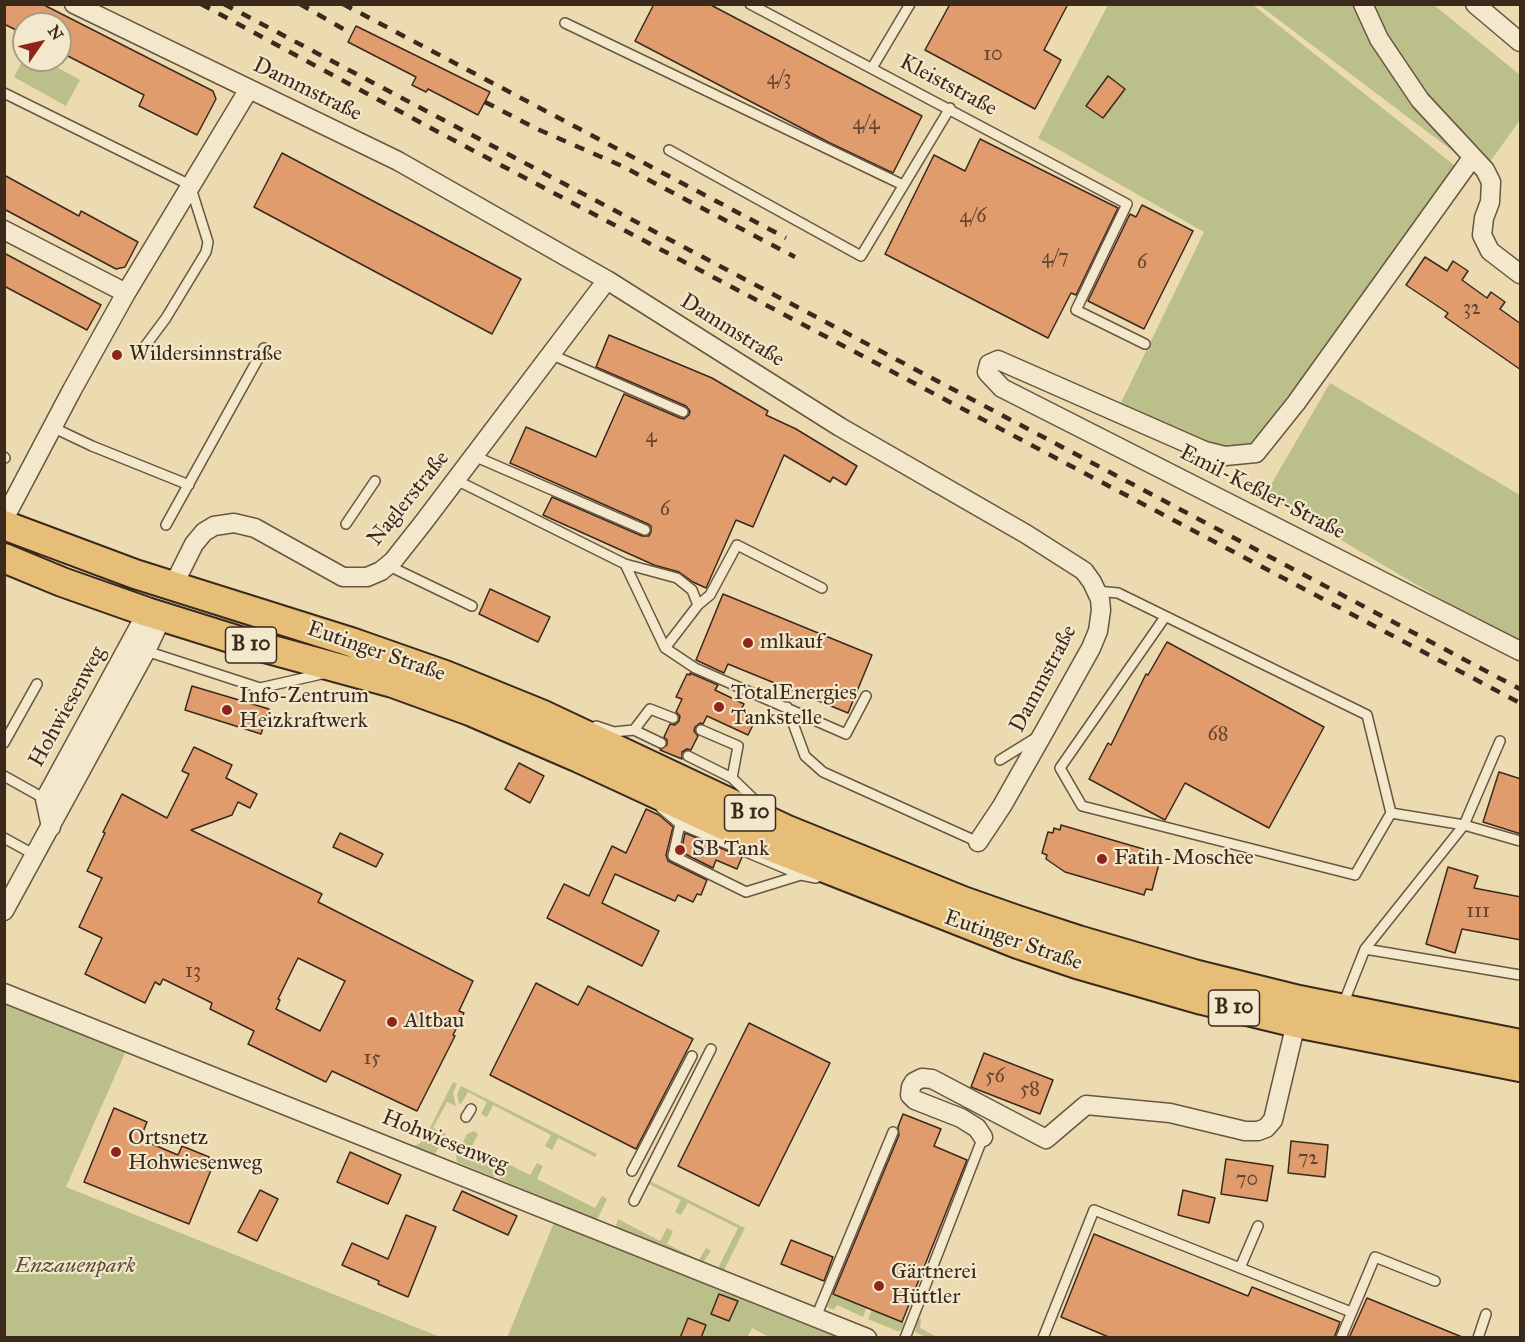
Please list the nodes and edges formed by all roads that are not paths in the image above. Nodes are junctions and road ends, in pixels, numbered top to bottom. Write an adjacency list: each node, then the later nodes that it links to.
1 (74, 4): 9 (street, Dammstraße)
2 (750, 4): 8 (lane, Kleiststraße)
3 (910, 4): 8 (lane)
4 (1363, 4): 13 (street)
5 (1475, 4): 7 (street)
6 (565, 22): 15 (lane)
7 (1521, 42)
8 (872, 68): 11 (lane, Kleiststraße)
9 (249, 89): 14 (street); 18 (street, Dammstraße)
10 (4, 93): 14 (lane)
11 (950, 108): 15 (lane); 20 (lane, Kleiststraße)
12 (669, 150): 15 (lane)
13 (1472, 158): 17 (street); 47 (street, Emil-Keßler-Straße)
14 (190, 185): 19 (street); 22 (lane)
15 (903, 185)
16 (4, 230): 19 (street)
17 (1521, 274)
18 (607, 280): 23 (street, Naglerstraße); 40 (street, Dammstraße)
19 (126, 293): 25 (street)
20 (1144, 344)
21 (264, 348): 29 (lane)
22 (141, 353)
23 (550, 354): 24 (lane); 26 (street, Naglerstraße)
24 (683, 412)
25 (52, 427): 29 (lane); 30 (street)
26 (474, 456): 27 (street, Naglerstraße); 34 (lane)
27 (456, 480): 36 (lane); 37 (street, Naglerstraße)
28 (375, 481): 31 (lane)
29 (189, 485): 33 (lane)
30 (4, 519)
31 (346, 524)
32 (4, 525): 38 (main road, Eutinger Straße / B 10)
33 (166, 525)
34 (645, 530)
35 (4, 558): 43 (main road, Eutinger Straße / B 10)
36 (625, 564): 41 (lane); 46 (lane)
37 (387, 565): 38 (street, Naglerstraße); 42 (lane)
38 (165, 584): 43 (main road); 48 (main road, Eutinger Straße / B 10)
39 (822, 588): 41 (lane)
40 (1098, 591): 44 (lane); 57 (street, Dammstraße)
41 (698, 605): 46 (lane)
42 (472, 606)
43 (154, 615): 45 (street, Hohwiesenweg); 48 (main road, Eutinger Straße / B 10)
44 (1165, 617): 68 (lane); 68 (lane)
45 (138, 648): 48 (lane); 66 (street, Hohwiesenweg); 67 (street, Hohwiesenweg)
46 (665, 648): 52 (lane)
47 (1521, 651)
48 (346, 656): 50 (main road, Eutinger Straße / B 10); 54 (main road, Eutinger Straße / B 10)
49 (38, 684): 59 (lane)
50 (482, 690): 54 (main road, Eutinger Straße / B 10); 55 (lane)
51 (866, 696): 52 (lane)
52 (787, 707): 75 (lane)
53 (673, 718): 55 (lane)
54 (536, 725): 65 (main road, Eutinger Straße / B 10); 72 (main road, Eutinger Straße / B 10)
55 (634, 730): 60 (lane)
56 (700, 730): 64 (lane)
57 (1044, 732): 62 (lane); 75 (street, Dammstraße)
58 (1500, 741): 70 (lane)
59 (4, 743)
60 (661, 743)
61 (688, 756): 64 (lane)
62 (1000, 760)
63 (4, 776): 66 (lane)
64 (732, 778): 72 (lane)
65 (629, 781): 69 (lane); 78 (main road, Eutinger Straße / B 10)
66 (45, 799): 67 (lane); 71 (street, Hohwiesenweg)
67 (62, 808): 71 (street, Hohwiesenweg)
68 (1391, 813): 70 (lane)
69 (680, 824): 77 (lane); 77 (lane)
70 (1464, 825): 74 (lane); 80 (lane)
71 (51, 827): 76 (street, Hohwiesenweg)
72 (785, 829): 83 (main road, Eutinger Straße / B 10)
73 (4, 837): 76 (lane)
74 (1521, 841)
75 (978, 842)
76 (35, 855): 79 (street, Hohwiesenweg)
77 (801, 875): 78 (lane)
78 (880, 891): 84 (main road, Eutinger Straße / B 10)
79 (4, 911)
80 (1365, 949): 81 (lane); 83 (lane)
81 (1521, 975)
82 (4, 993): 98 (street, Hohwiesenweg)
83 (1341, 1009): 85 (main road, Eutinger Straße / B 10)
84 (1296, 1023): 88 (main road, Eutinger Straße / B 10); 90 (street)
85 (1521, 1044)
86 (711, 1049): 92 (lane)
87 (692, 1056): 91 (lane)
88 (1521, 1067)
89 (893, 1132): 98 (lane)
90 (983, 1137): 100 (lane)
91 (632, 1171)
92 (634, 1201)
93 (1258, 1226): 94 (lane)
94 (1240, 1268): 96 (lane); 101 (lane)
95 (1436, 1281): 96 (lane)
96 (1351, 1312): 102 (lane)
97 (1486, 1314): 103 (lane)
98 (816, 1317): 99 (street, Hohwiesenweg)
99 (867, 1338)
100 (905, 1338)
101 (1043, 1338)
102 (1341, 1338)
103 (1478, 1338)

